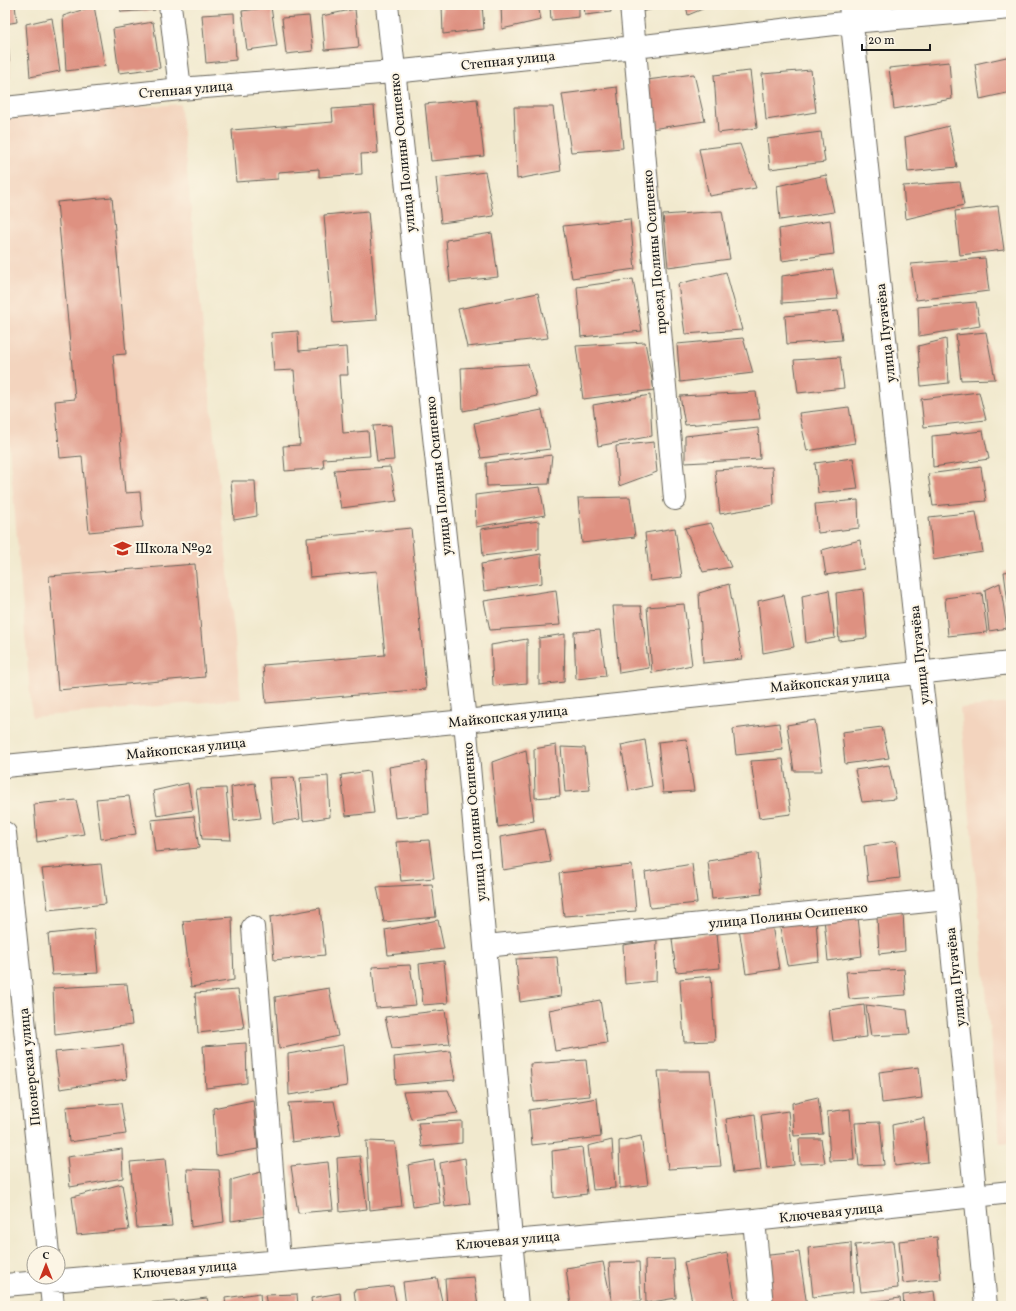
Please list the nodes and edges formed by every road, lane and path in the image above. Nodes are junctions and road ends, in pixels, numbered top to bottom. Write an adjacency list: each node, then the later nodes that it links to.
1 (170, 5): 8 (street)
2 (387, 5): 7 (street, улица Полины Осипенко)
3 (631, 5): 6 (street, проезд Полины Осипенко)
4 (1011, 8): 5 (street, Степная улица)
5 (851, 13): 6 (street, Степная улица); 12 (street, улица Пугачёва)
6 (635, 47): 7 (street, Степная улица); 10 (street, проезд Полины Осипенко)
7 (393, 72): 8 (street, Степная улица); 13 (street, улица Полины Осипенко)
8 (180, 89): 9 (street, Степная улица)
9 (5, 108)
10 (675, 500)
11 (1011, 663): 12 (street, Майкопская улица)
12 (920, 671): 13 (street, Майкопская улица); 16 (street, улица Пугачёва)
13 (465, 721): 14 (street, Майкопская улица); 18 (street, улица Полины Осипенко)
14 (5, 766)
15 (5, 834): 23 (street, Пионерская улица)
16 (947, 899): 18 (street, улица Полины Осипенко); 20 (street, улица Пугачёва)
17 (253, 927): 24 (street)
18 (486, 946): 22 (street, улица Полины Осипенко)
19 (1011, 1192): 20 (street, Ключевая улица)
20 (976, 1196): 21 (street, Ключевая улица); 32 (street, улица Пугачёва)
21 (754, 1220): 22 (street, Ключевая улица); 31 (street)
22 (510, 1240): 24 (street, Ключевая улица); 30 (street, улица Полины Осипенко)
23 (47, 1245)
24 (279, 1261): 25 (street, Ключевая улица)
25 (66, 1278)
26 (26, 1282): 27 (street, Ключевая улица)
27 (5, 1285)
28 (51, 1285): 29 (street)
29 (53, 1306)
30 (517, 1306)
31 (762, 1306)
32 (986, 1306)

